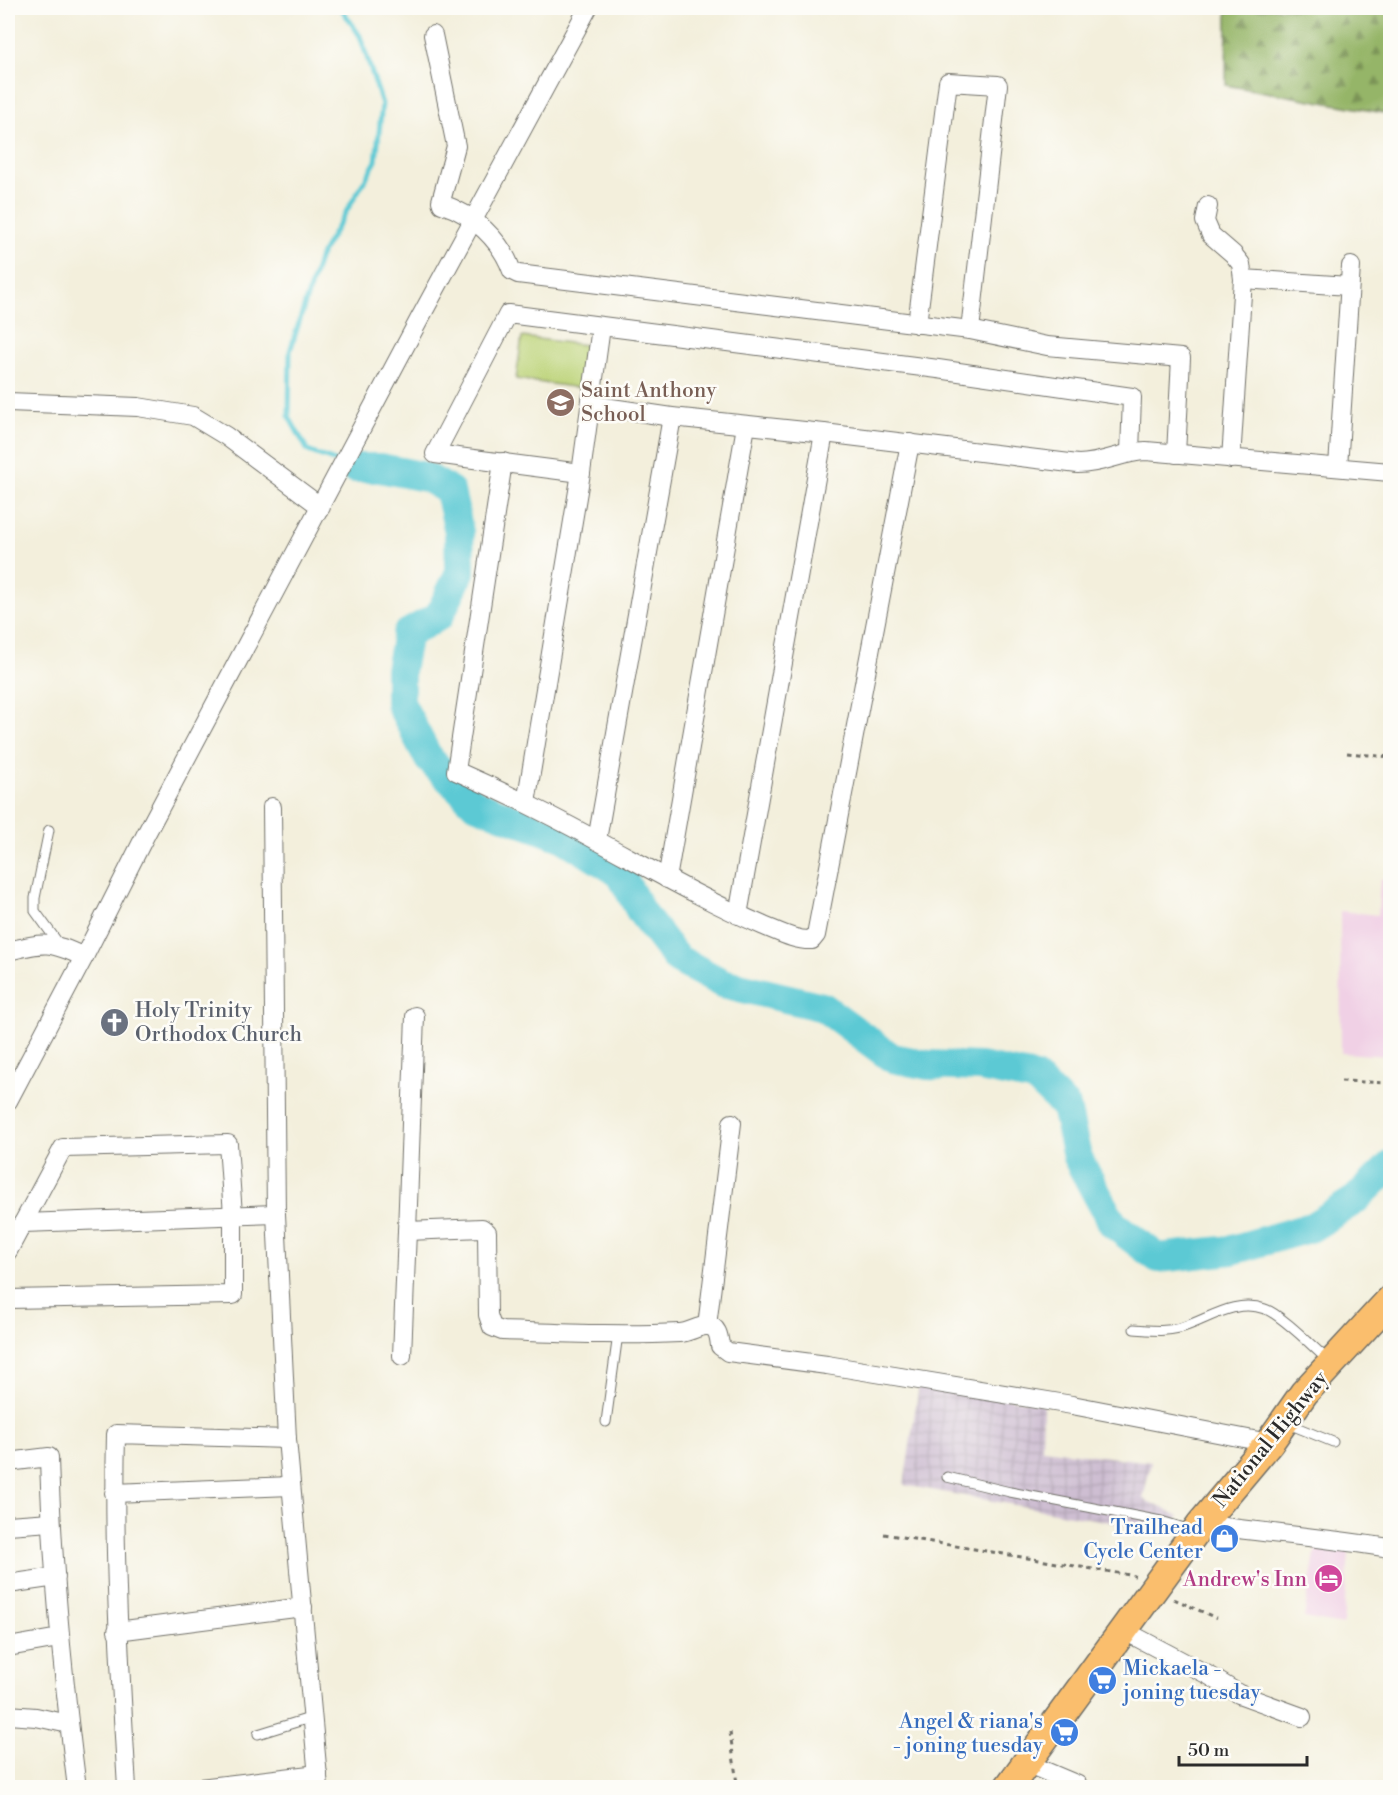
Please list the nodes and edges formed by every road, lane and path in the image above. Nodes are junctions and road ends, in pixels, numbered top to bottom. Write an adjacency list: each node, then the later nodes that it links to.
1 (588, 8): 4 (street)
2 (434, 35): 4 (street)
3 (1208, 206): 6 (street)
4 (473, 220): 8 (street); 24 (street)
5 (1351, 267): 7 (street)
6 (1243, 279): 7 (street); 19 (street)
7 (1349, 286): 21 (street)
8 (916, 324): 10 (street); 10 (street)
9 (601, 327): 12 (street); 17 (street); 20 (street)
10 (970, 330): 18 (street)
11 (8, 402): 24 (street)
12 (591, 405): 13 (street); 23 (street)
13 (672, 417): 14 (street); 30 (street)
14 (746, 426): 15 (street); 31 (street)
15 (824, 433): 16 (street); 32 (street)
16 (910, 444): 17 (street); 32 (street)
17 (1130, 452): 18 (street)
18 (1176, 454): 19 (street)
19 (1231, 459): 21 (street)
20 (503, 462): 23 (street); 27 (street)
21 (1338, 467): 22 (street)
22 (1390, 472)
23 (580, 473): 27 (street)
24 (322, 504): 35 (street)
25 (1347, 753): 26 (path)
26 (1390, 757)
27 (526, 802): 30 (street)
28 (272, 807): 41 (street)
29 (49, 830): 33 (lane)
30 (597, 840): 31 (street)
31 (667, 879): 32 (street)
32 (738, 915)
33 (61, 946): 34 (street); 35 (street)
34 (8, 951)
35 (84, 957): 39 (street)
36 (415, 1016): 44 (street)
37 (1341, 1082): 38 (path)
38 (1390, 1083)
39 (8, 1101)
40 (732, 1123): 48 (street)
41 (276, 1214): 42 (street); 55 (street)
42 (232, 1215): 43 (street); 43 (street); 46 (street)
43 (23, 1223): 45 (street)
44 (406, 1231): 50 (street); 51 (street)
45 (8, 1251)
46 (8, 1299)
47 (1390, 1300): 52 (main road, National Highway)
48 (707, 1326): 50 (street); 54 (street)
49 (1134, 1329): 52 (lane)
50 (618, 1334): 53 (lane)
51 (402, 1356)
52 (1332, 1363): 54 (main road, National Highway)
53 (606, 1422)
54 (1276, 1432): 56 (lane); 63 (main road, National Highway)
55 (287, 1439): 59 (street); 60 (street)
56 (1333, 1442)
57 (8, 1462): 61 (street)
58 (948, 1478): 63 (lane)
59 (291, 1486): 60 (street); 69 (street)
60 (114, 1493): 72 (street)
61 (51, 1522): 62 (street); 66 (street)
62 (8, 1525)
63 (1199, 1528): 65 (street); 68 (main road, National Highway)
64 (884, 1534): 68 (path)
65 (1390, 1548)
66 (56, 1577): 67 (street); 73 (street)
67 (8, 1584)
68 (1154, 1590): 70 (path); 71 (main road, National Highway)
69 (303, 1607): 72 (street); 76 (street)
70 (1216, 1618)
71 (1123, 1630): 77 (street); 81 (main road, National Highway)
72 (117, 1631): 85 (street)
73 (59, 1638): 74 (street); 78 (street)
74 (8, 1647)
75 (8, 1715): 78 (street)
76 (313, 1717): 80 (lane); 82 (street)
77 (1302, 1717)
78 (69, 1724): 84 (street)
79 (730, 1732): 87 (path)
80 (258, 1734)
81 (1026, 1763): 83 (street); 88 (main road, National Highway)
82 (318, 1781): 86 (street)
83 (1078, 1785)
84 (77, 1788)
85 (127, 1788)
86 (200, 1788)
87 (765, 1788)
88 (1008, 1788)

